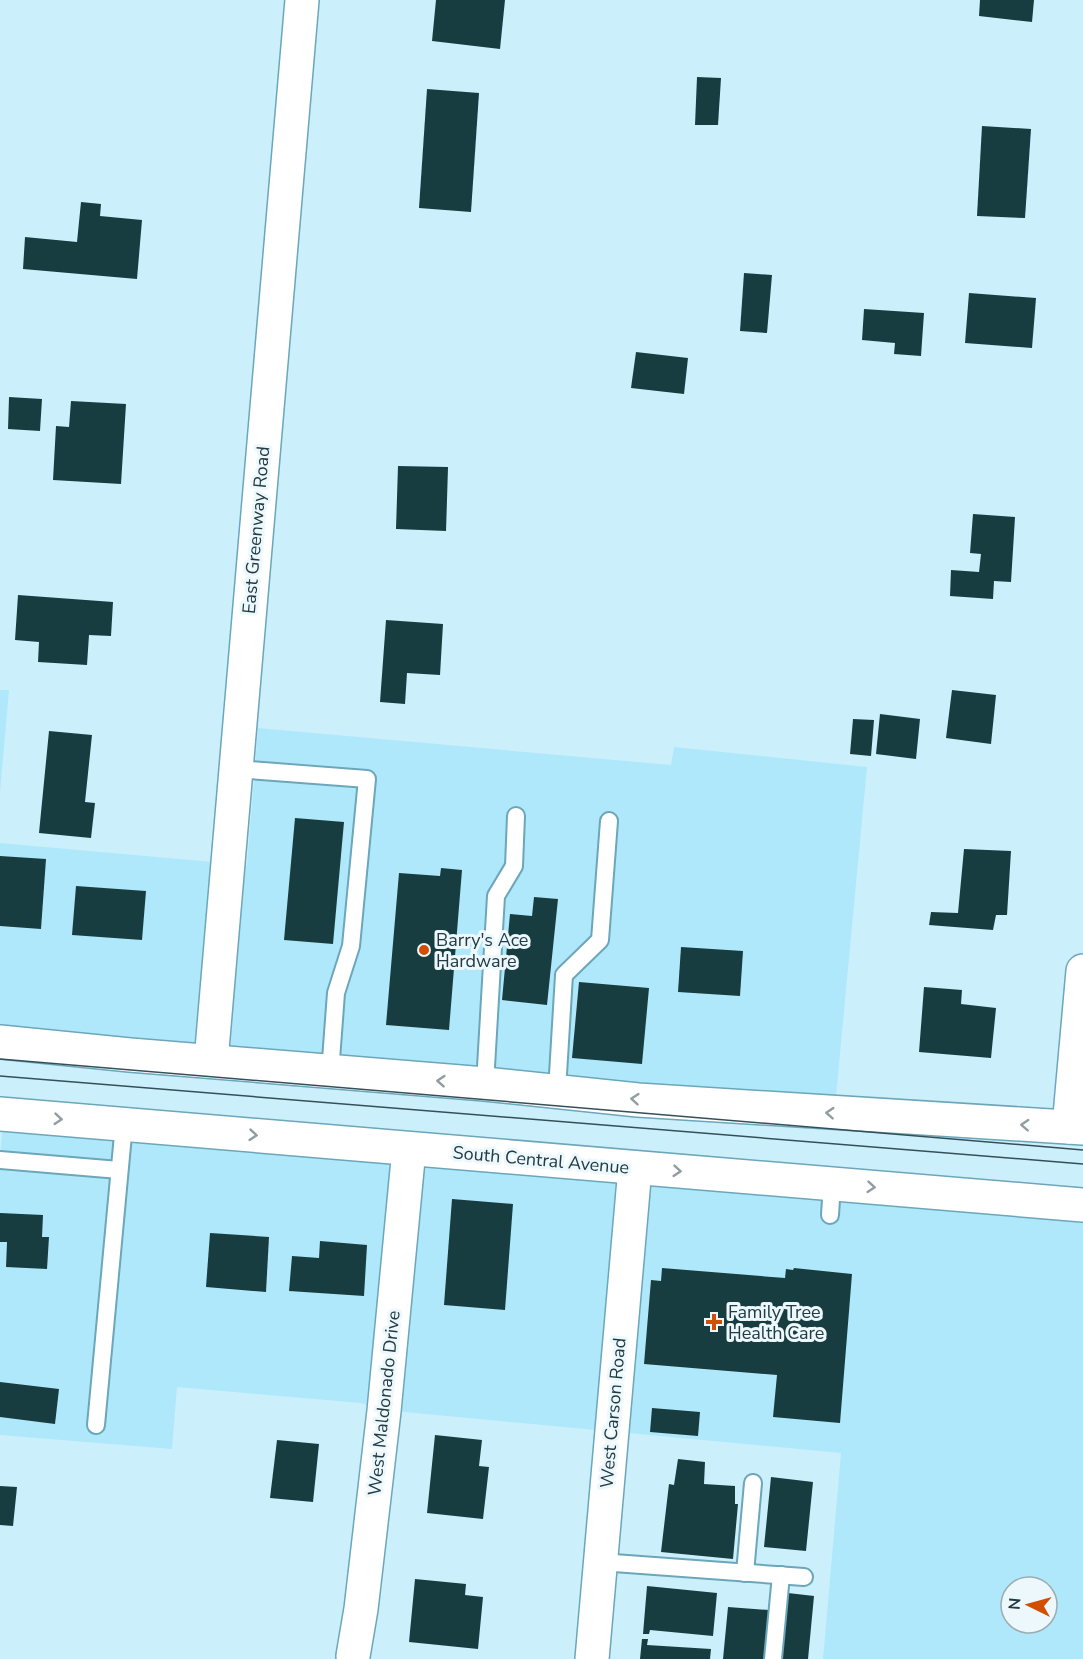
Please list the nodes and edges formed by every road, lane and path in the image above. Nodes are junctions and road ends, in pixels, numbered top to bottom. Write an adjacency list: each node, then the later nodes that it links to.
1 (302, 0): 2 (street, East Greenway Road)
2 (236, 769): 7 (street, East Greenway Road); 8 (lane)
3 (516, 816): 9 (lane)
4 (609, 822): 10 (lane)
5 (1083, 971): 13 (street)
6 (0, 1042): 7 (street)
7 (211, 1061): 8 (street)
8 (330, 1073): 9 (street, one-way to 8)
9 (485, 1084): 10 (street)
10 (557, 1091): 13 (street, one-way to 10)
11 (0, 1114): 12 (street, South Central Avenue, one-way to 12)
12 (124, 1124): 14 (street, South Central Avenue, one-way to 14); 17 (lane)
13 (1076, 1128)
14 (409, 1149): 16 (street, South Central Avenue); 25 (street, West Maldonado Drive)
15 (0, 1160): 17 (lane)
16 (635, 1168): 18 (street, South Central Avenue, one-way to 18); 21 (street, West Carson Road)
17 (119, 1170): 19 (lane)
18 (1083, 1205)
19 (96, 1425)
20 (753, 1483): 22 (lane)
21 (600, 1562): 22 (lane); 26 (street, West Carson Road)
22 (745, 1573): 23 (lane)
23 (781, 1575): 24 (lane); 27 (lane)
24 (804, 1577)
25 (352, 1656)
26 (592, 1659)
27 (773, 1659)

